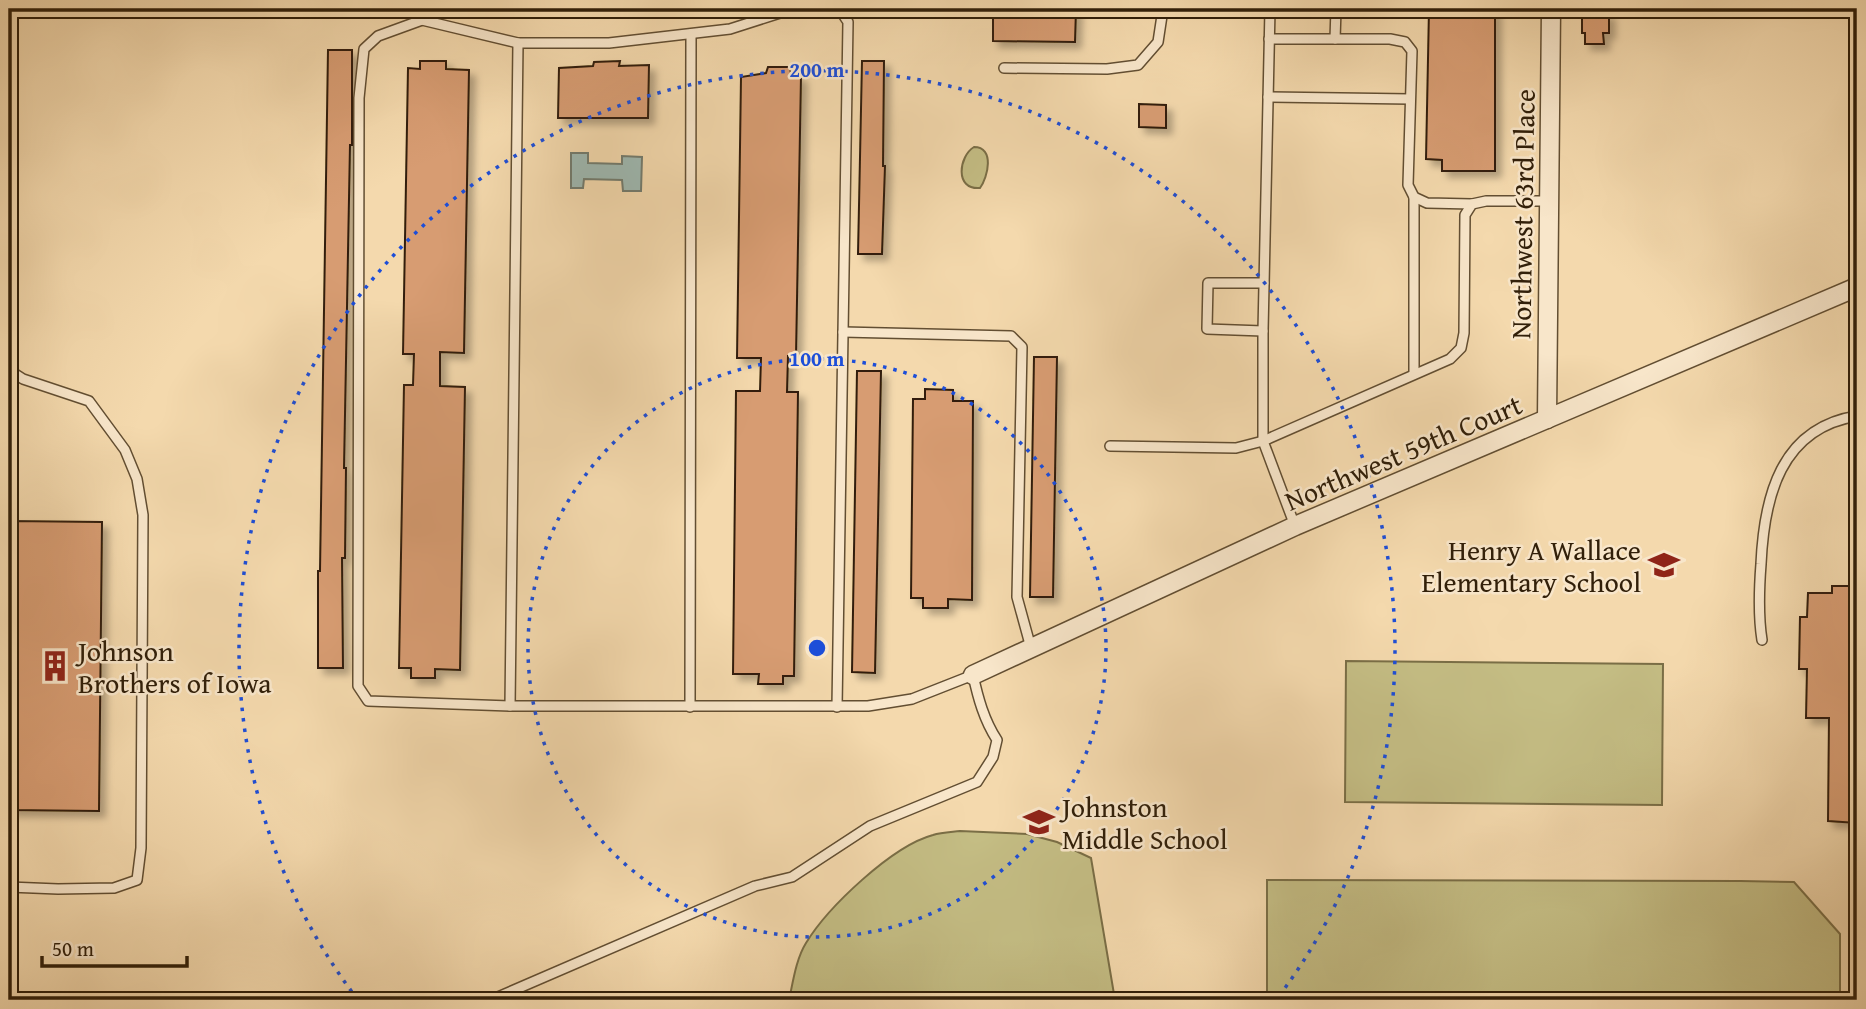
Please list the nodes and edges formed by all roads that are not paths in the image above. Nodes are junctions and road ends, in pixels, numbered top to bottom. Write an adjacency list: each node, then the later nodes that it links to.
1 (422, 9): 7 (lane)
2 (1163, 9): 12 (lane)
3 (1270, 9): 9 (lane)
4 (1336, 9): 10 (lane)
5 (1551, 9): 16 (street, Northwest 63rd Place)
6 (781, 11): 8 (lane); 20 (lane)
7 (422, 20): 11 (lane); 32 (lane)
8 (691, 34): 11 (lane); 33 (lane)
9 (1269, 39): 10 (lane); 13 (lane)
10 (1335, 39): 14 (lane)
11 (518, 43): 32 (lane)
12 (1004, 68)
13 (1268, 97): 14 (lane); 18 (lane)
14 (1410, 99): 15 (lane)
15 (1414, 197): 17 (lane); 23 (lane)
16 (1549, 201): 17 (lane); 25 (street, Northwest 63rd Place)
17 (1472, 204): 23 (lane)
18 (1264, 283): 21 (lane); 21 (lane)
19 (1857, 287): 25 (street, Northwest 59th Court)
20 (843, 331): 30 (lane); 34 (lane)
21 (1263, 331): 26 (lane)
22 (9, 370): 35 (lane)
23 (1414, 374): 26 (lane)
24 (1857, 416): 29 (lane)
25 (1547, 419): 28 (street, Northwest 59th Court)
26 (1263, 441): 27 (lane); 28 (lane)
27 (1110, 446)
28 (1295, 526): 30 (street, Northwest 59th Court)
29 (1762, 640)
30 (1031, 648): 31 (street, Northwest 59th Court)
31 (973, 675): 34 (lane); 36 (lane)
32 (510, 706): 33 (lane)
33 (690, 707): 34 (lane)
34 (837, 707)
35 (9, 887)
36 (491, 1000)

